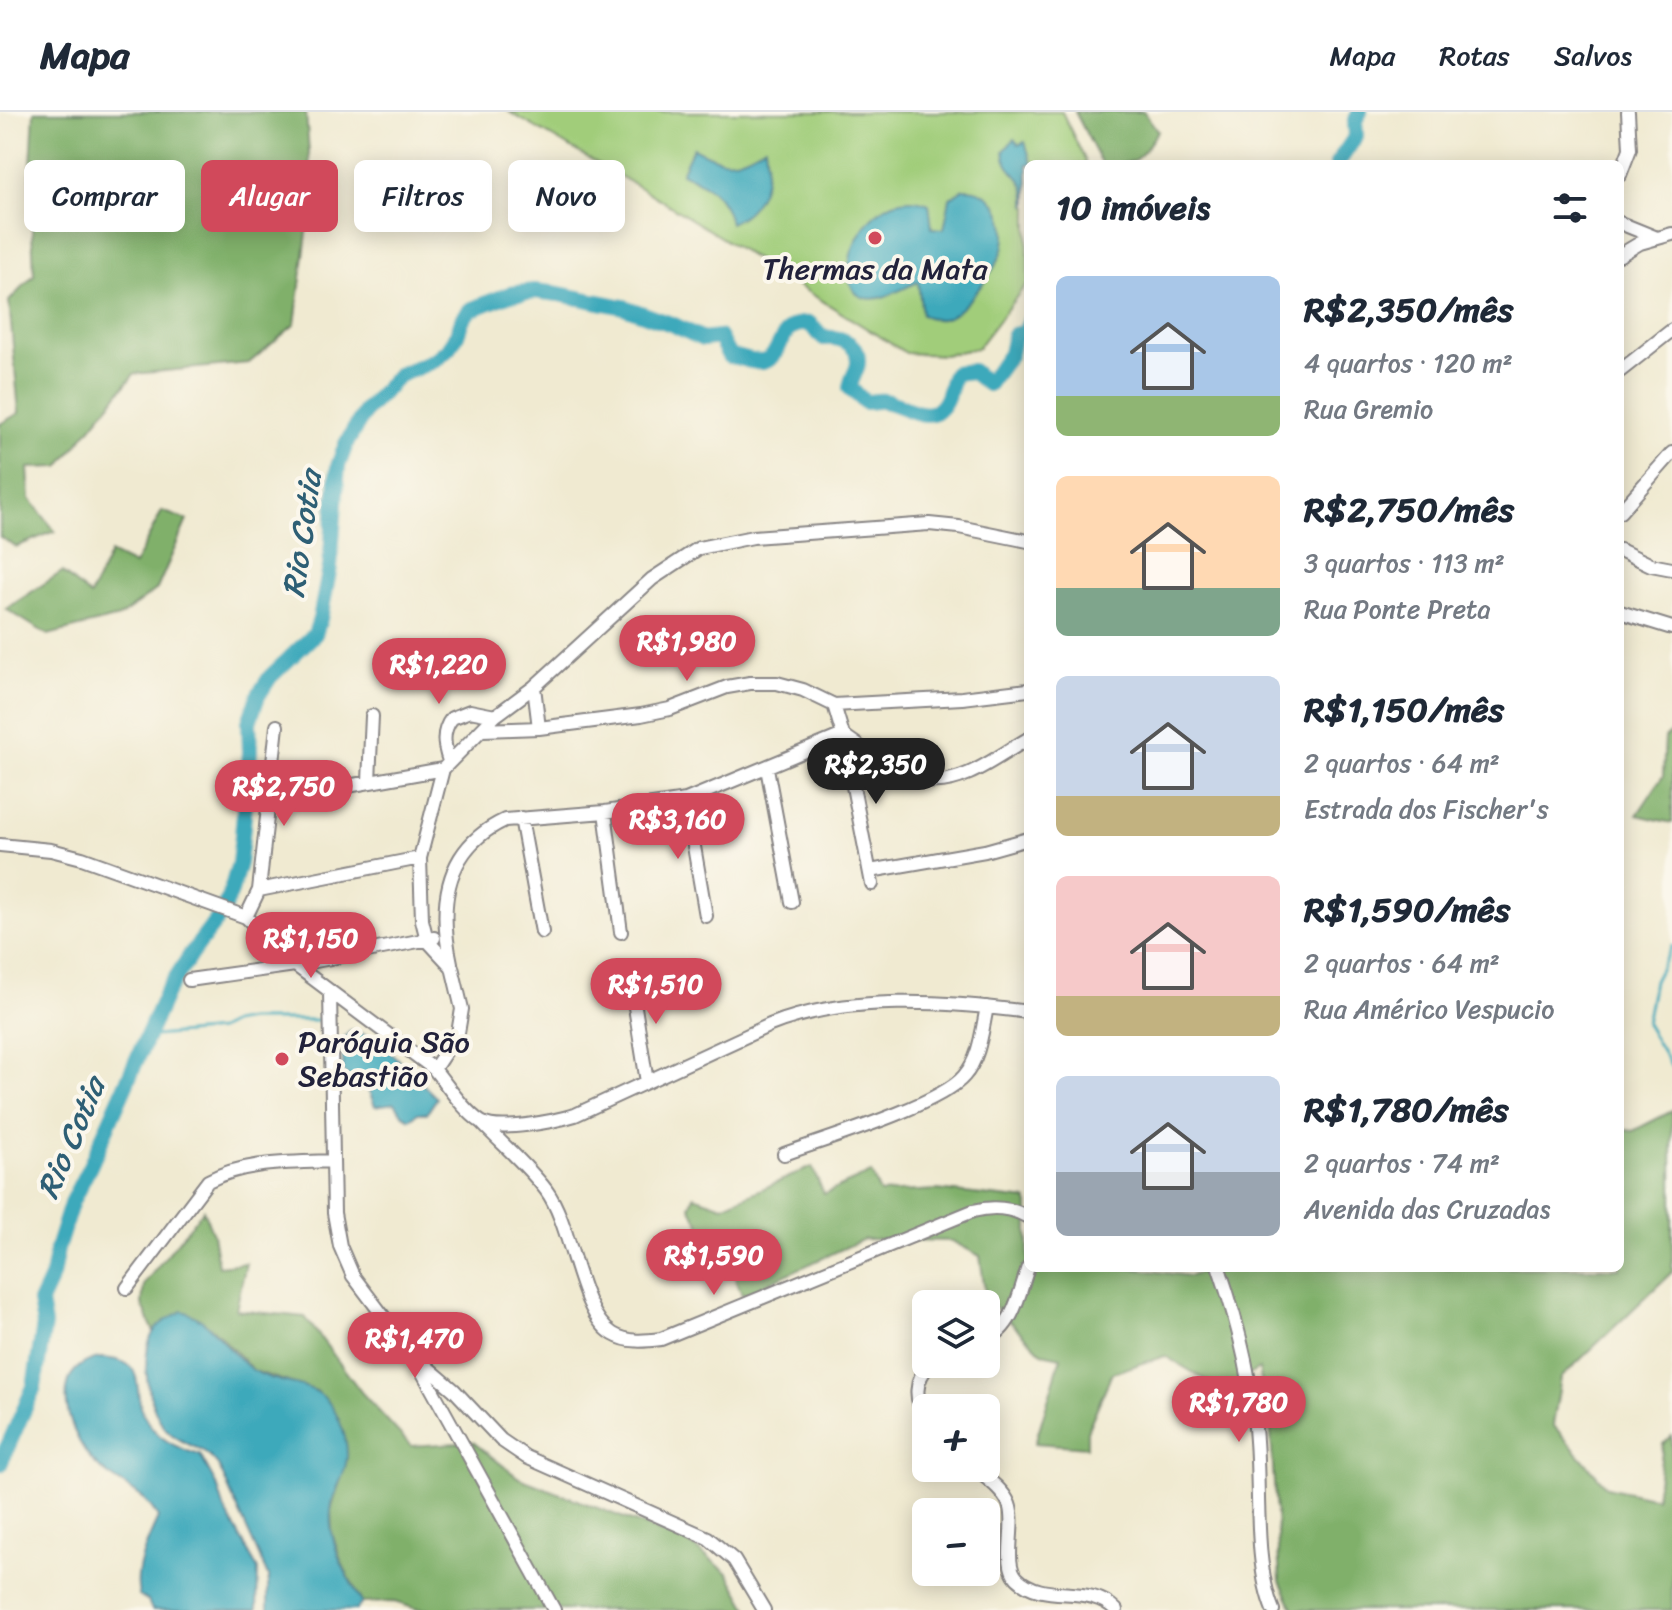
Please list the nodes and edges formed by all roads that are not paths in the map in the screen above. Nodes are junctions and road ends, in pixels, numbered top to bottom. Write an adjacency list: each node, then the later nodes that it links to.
1 (1628, 112): 2 (street)
2 (1624, 165)
3 (1624, 225): 5 (street)
4 (1672, 234): 5 (street)
5 (1657, 238): 6 (street)
6 (1624, 253)
7 (1672, 330): 8 (street)
8 (1624, 368)
9 (1672, 453): 10 (street)
10 (1624, 507)
11 (1024, 540): 16 (street)
12 (1624, 552): 13 (street)
13 (1672, 569)
14 (1624, 613): 15 (street)
15 (1672, 628)
16 (534, 687): 20 (street); 22 (street)
17 (1024, 690): 18 (street)
18 (834, 705): 22 (street); 24 (street)
19 (372, 716): 28 (street)
20 (495, 716): 23 (street); 26 (street)
21 (277, 726): 29 (street)
22 (539, 728): 23 (street)
23 (482, 730): 26 (street)
24 (843, 735): 25 (street); 27 (street); 33 (street)
25 (1024, 741)
26 (446, 765): 28 (street); 35 (street)
27 (767, 768): 30 (street); 37 (street)
28 (369, 781): 29 (street)
29 (269, 800): 36 (street)
30 (686, 800): 31 (street); 38 (street)
31 (605, 812): 32 (street); 41 (street)
32 (521, 818): 40 (street); 42 (street)
33 (1024, 840)
34 (0, 845): 39 (street)
35 (420, 858): 36 (street); 43 (street)
36 (259, 890): 39 (street)
37 (792, 902)
38 (706, 916)
39 (246, 917): 44 (street)
40 (542, 932)
41 (621, 932)
42 (445, 935): 43 (street); 45 (street)
43 (427, 940): 44 (street); 45 (street)
44 (295, 965): 47 (street); 48 (street)
45 (452, 967): 51 (street)
46 (630, 976): 52 (street)
47 (189, 980)
48 (330, 992): 51 (street); 55 (street)
49 (987, 1007): 50 (street); 52 (street); 54 (street)
50 (1024, 1012)
51 (434, 1069): 53 (street)
52 (647, 1082): 53 (street)
53 (482, 1123): 56 (street)
54 (784, 1154)
55 (332, 1161): 59 (street); 61 (street)
56 (1024, 1215)
57 (1026, 1272): 60 (street)
58 (1220, 1272): 66 (street)
59 (127, 1288)
60 (1000, 1333)
61 (412, 1354): 63 (street); 64 (street)
62 (990, 1482): 65 (street)
63 (554, 1610)
64 (764, 1610)
65 (1116, 1610)
66 (1273, 1610)

